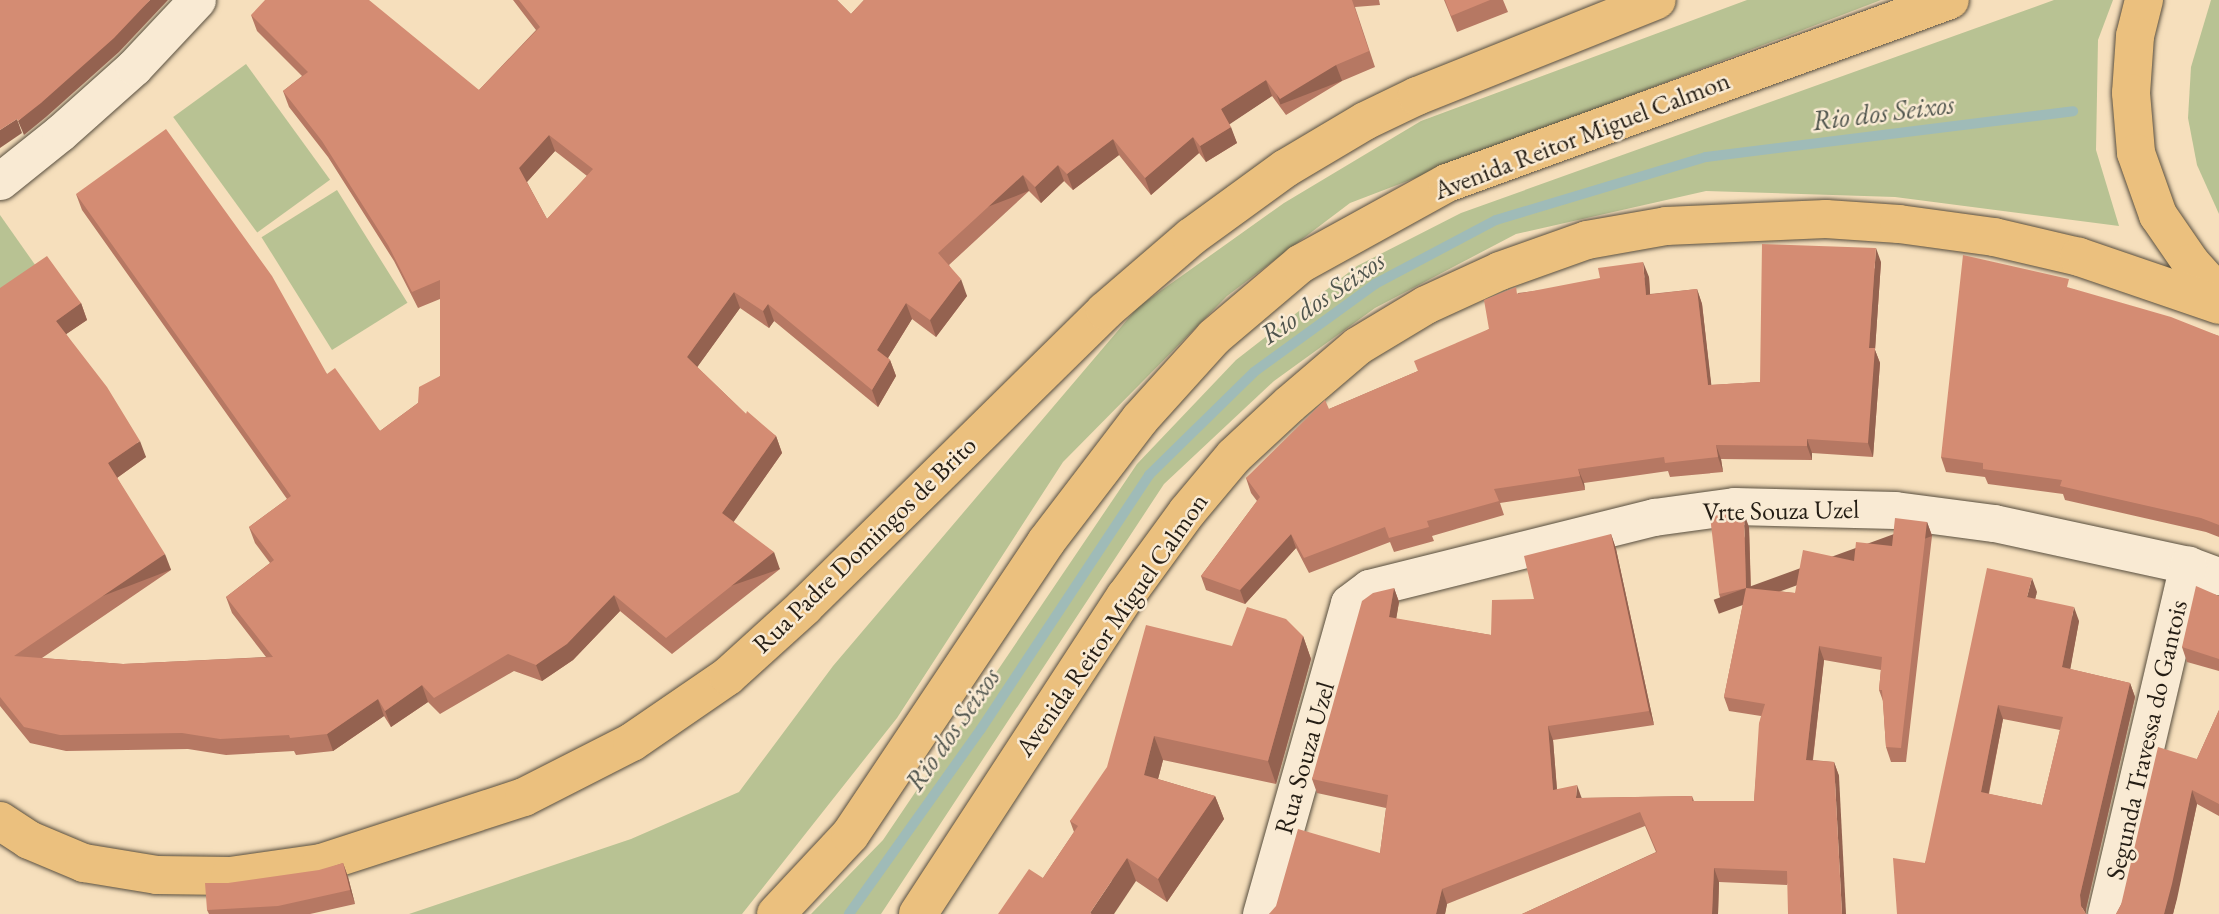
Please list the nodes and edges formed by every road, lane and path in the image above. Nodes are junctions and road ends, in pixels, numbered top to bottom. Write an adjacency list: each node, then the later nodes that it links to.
1 (197, 0): 6 (street)
2 (1657, 0): 5 (main road, Rua Padre Domingos de Brito)
3 (1950, 0): 12 (main road, Avenida Reitor Miguel Calmon)
4 (2144, 0): 7 (main road)
5 (1594, 12): 11 (main road, Rua Padre Domingos de Brito)
6 (0, 181)
7 (2219, 294)
8 (2219, 305): 13 (main road, Avenida Reitor Miguel Calmon)
9 (2204, 571): 10 (street, Vrte Souza Uzel); 15 (street, Segunda Travessa do Gantois)
10 (1349, 603): 14 (street, Rua Souza Uzel)
11 (0, 821)
12 (776, 914)
13 (918, 914)
14 (1261, 914)
15 (2106, 914)

